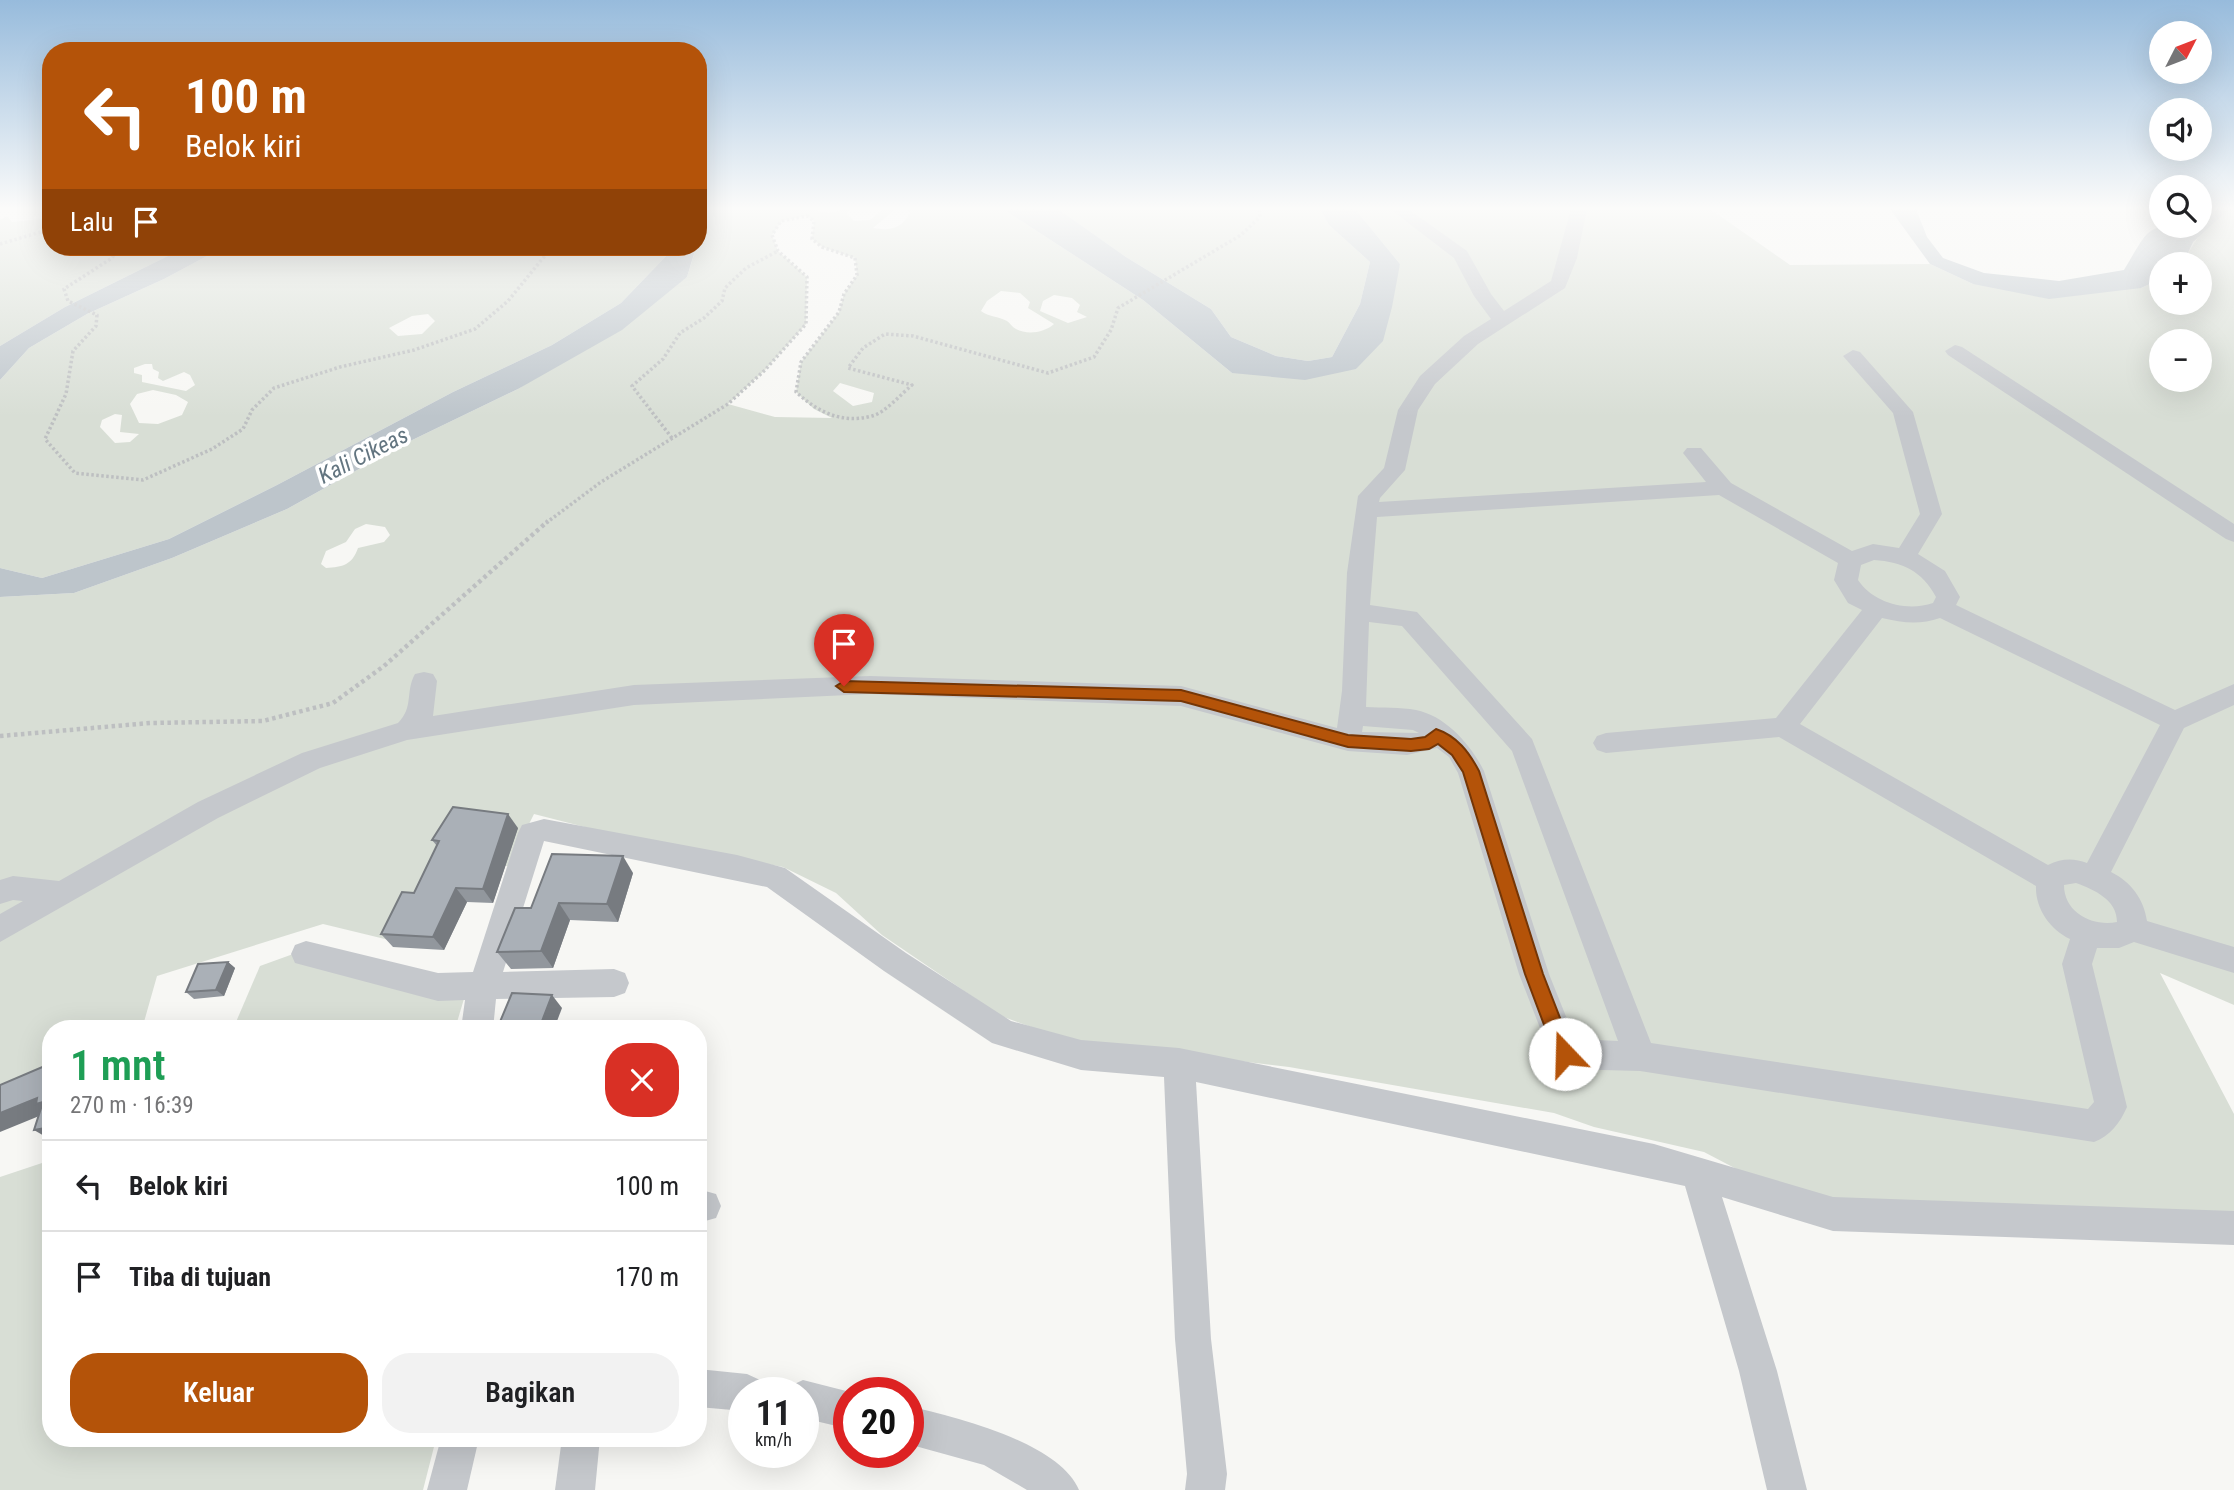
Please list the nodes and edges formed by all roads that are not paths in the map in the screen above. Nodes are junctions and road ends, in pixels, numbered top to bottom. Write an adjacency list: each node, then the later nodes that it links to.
1 (1474, 279): 3 (street)
2 (1561, 279): 3 (street)
3 (1501, 319): 8 (street)
4 (1955, 351): 9 (street)
5 (1853, 356): 10 (street)
6 (1694, 453): 7 (street)
7 (1723, 488): 8 (street); 11 (street)
8 (1366, 510): 14 (street)
9 (2234, 534)
10 (1905, 557): 11 (street); 13 (street)
11 (1850, 559): 12 (street)
12 (1877, 608): 13 (street); 18 (street)
13 (1942, 609): 17 (street)
14 (1358, 612): 19 (street); 35 (street)
15 (424, 681): 20 (street)
16 (2234, 694): 17 (street)
17 (2175, 721): 23 (street)
18 (1783, 727): 22 (street); 24 (street)
19 (1350, 729): 20 (street); 21 (street)
20 (407, 730): 26 (street)
21 (1436, 735): 35 (street)
22 (1606, 743)
23 (2095, 876): 24 (street); 28 (street)
24 (2050, 880): 29 (street)
25 (0, 892): 26 (street)
26 (61, 892): 27 (street)
27 (0, 929)
28 (2133, 929): 29 (street); 31 (street)
29 (2087, 933): 35 (street)
30 (306, 954): 33 (street)
31 (2234, 960)
32 (614, 983): 33 (street)
33 (482, 987): 34 (street); 36 (street)
34 (478, 1020)
35 (1640, 1056)
36 (1179, 1063): 37 (street); 47 (street)
37 (1698, 1172): 38 (street); 48 (street)
38 (2234, 1228)
39 (707, 1389): 40 (street)
40 (728, 1391)
41 (924, 1429): 46 (street)
42 (458, 1447): 44 (street)
43 (580, 1447): 45 (street)
44 (447, 1490)
45 (575, 1490)
46 (1059, 1490)
47 (1205, 1490)
48 (1787, 1490)

